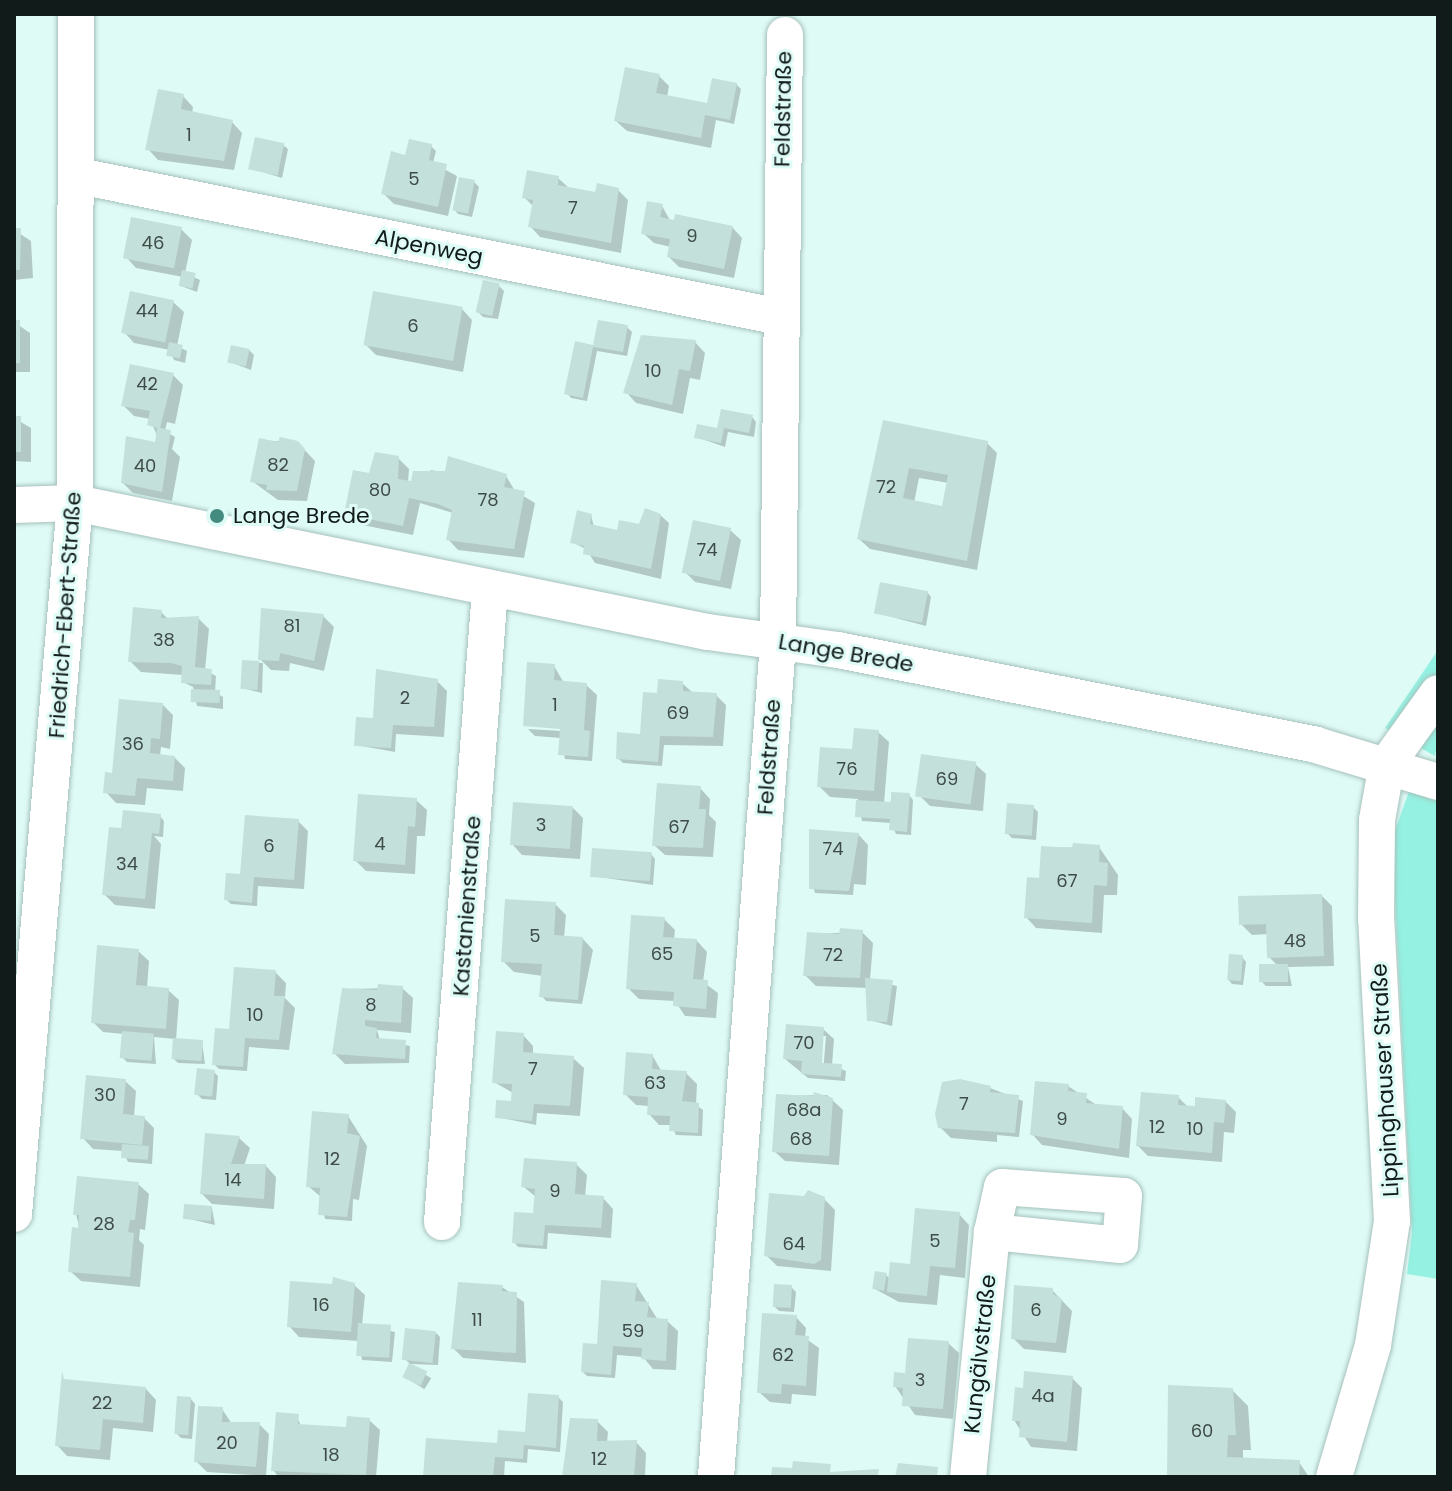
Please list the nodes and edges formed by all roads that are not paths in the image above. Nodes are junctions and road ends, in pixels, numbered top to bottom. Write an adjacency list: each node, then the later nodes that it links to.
1 (76, 14): 3 (street, Friedrich-Ebert-Straße)
2 (785, 35): 4 (street, Feldstraße)
3 (79, 176): 4 (street, Alpenweg); 5 (street, Friedrich-Ebert-Straße)
4 (780, 317): 8 (street, Feldstraße)
5 (75, 503): 6 (street, Lange Brede); 7 (street, Lange Brede); 12 (street, Friedrich-Ebert-Straße)
6 (14, 505)
7 (490, 590): 8 (street, Lange Brede); 13 (street, Kastanienstraße)
8 (778, 642): 10 (street, Lange Brede); 15 (street, Feldstraße)
9 (1438, 693): 10 (street, Lippinghauser Straße)
10 (1387, 764): 11 (street, Lange Brede); 17 (street, Lippinghauser Straße)
11 (1438, 782)
12 (14, 1214)
13 (442, 1222)
14 (992, 1232): 16 (street, Kungälvstraße)
15 (716, 1477)
16 (968, 1477)
17 (1334, 1477)

